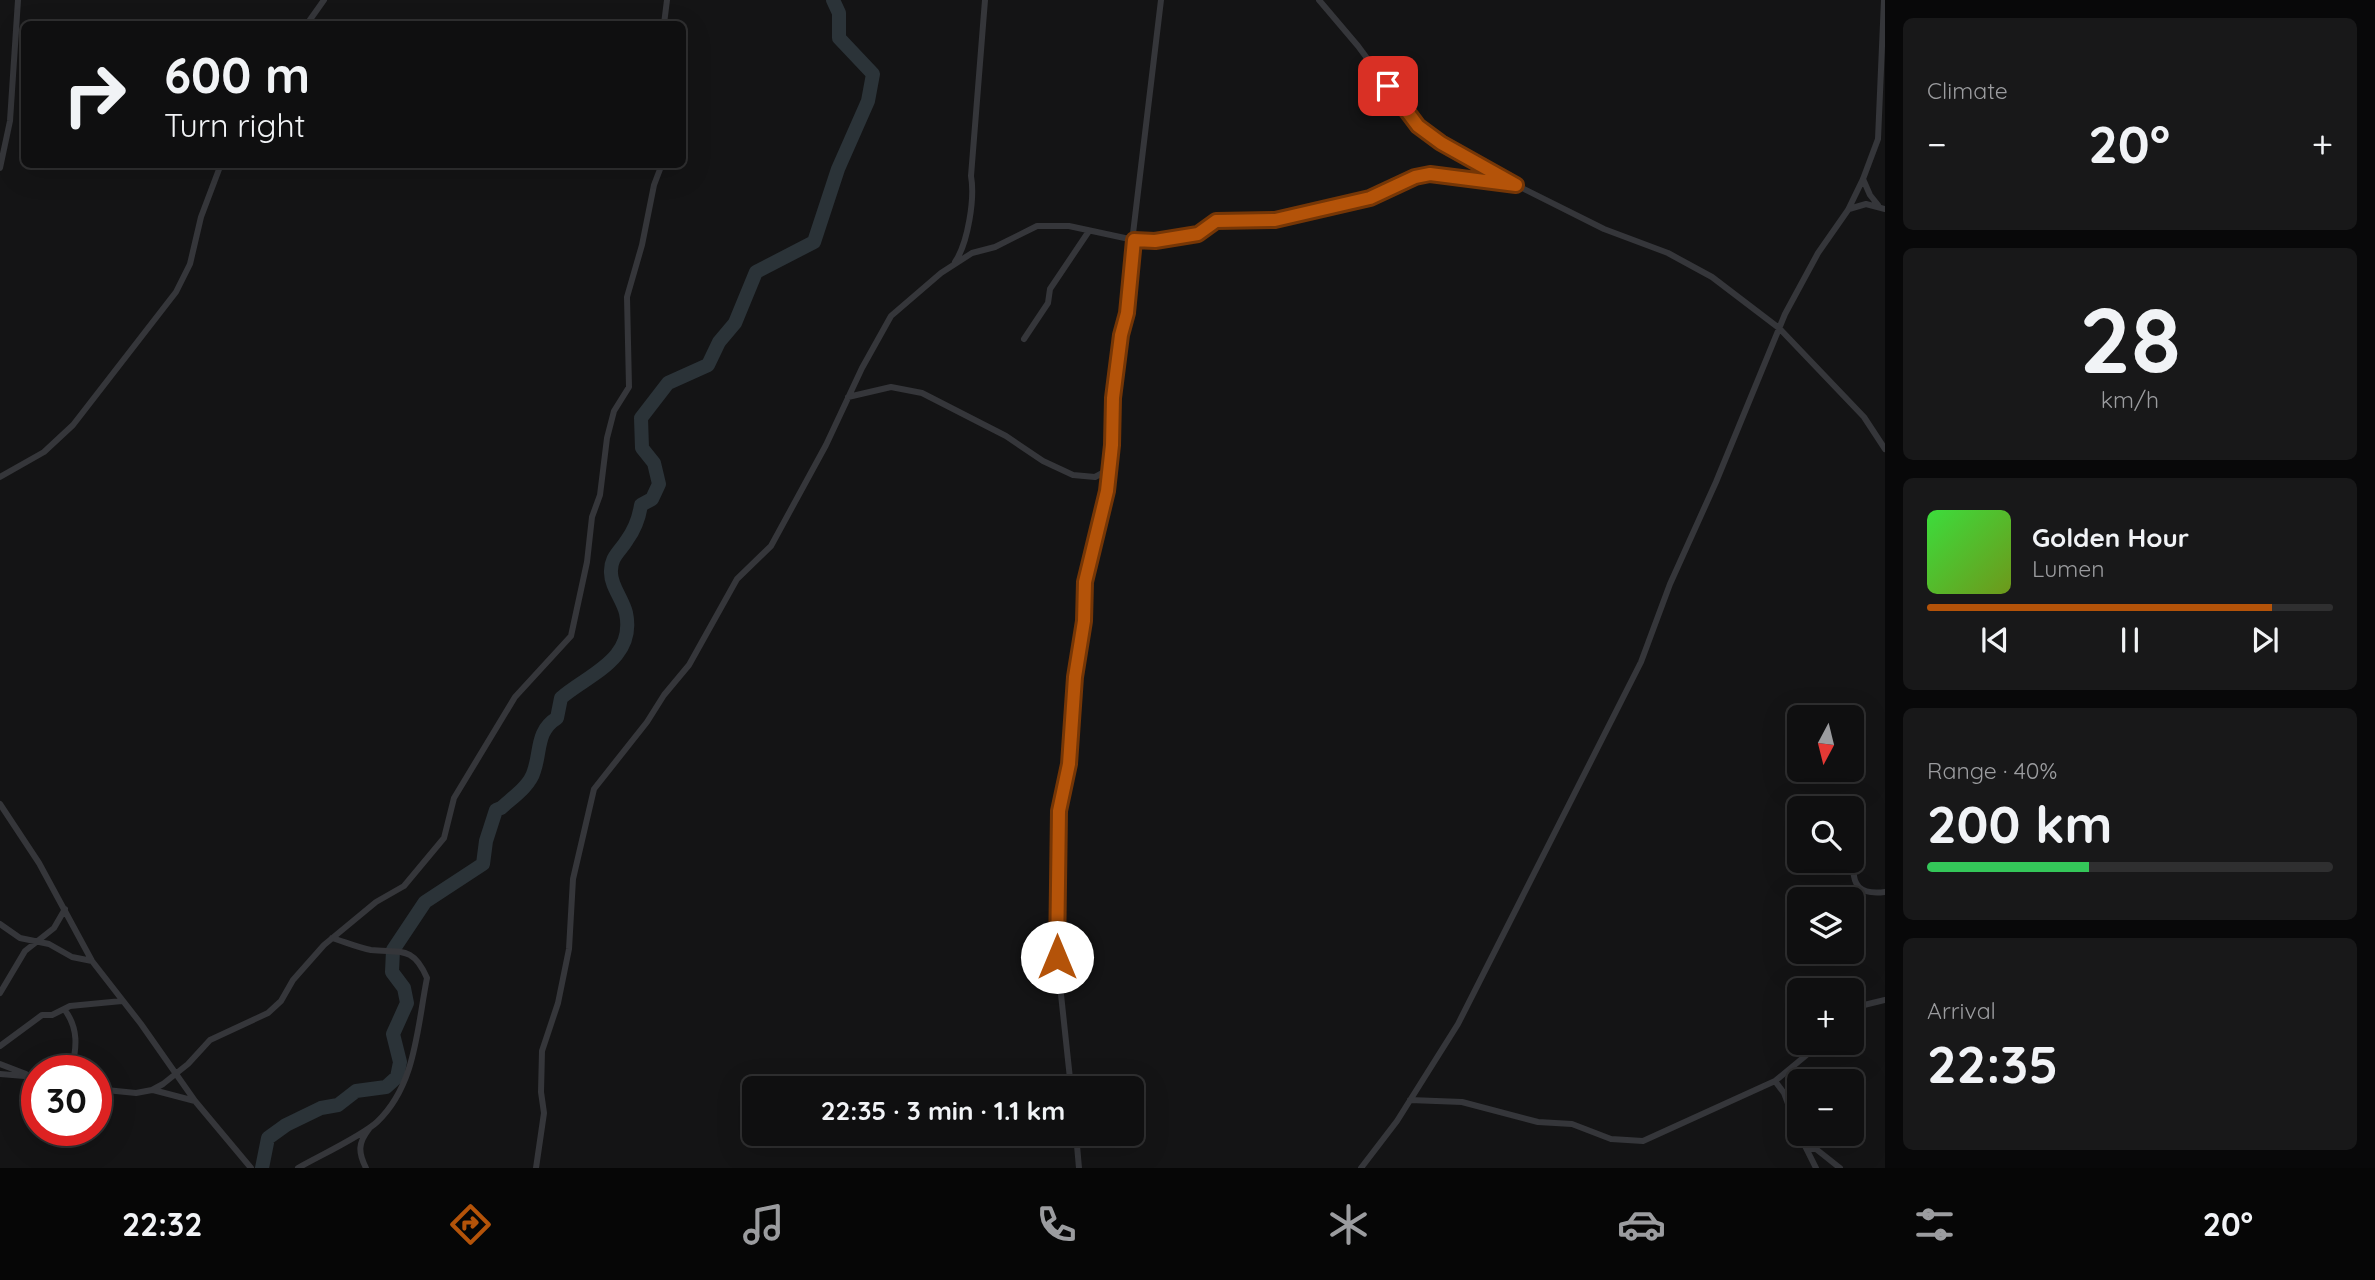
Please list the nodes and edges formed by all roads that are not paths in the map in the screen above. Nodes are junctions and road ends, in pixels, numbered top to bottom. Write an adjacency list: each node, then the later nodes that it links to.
1 (18, 0): 10 (street)
2 (324, 0): 8 (street)
3 (667, 0): 9 (street)
4 (985, 0): 19 (street)
5 (1161, 0): 18 (street)
6 (1319, 0): 14 (street)
7 (1884, 0): 13 (street)
8 (309, 21)
9 (664, 21)
10 (0, 168)
11 (219, 168): 25 (street)
12 (661, 168): 31 (street)
13 (1863, 179): 15 (street); 16 (street)
14 (1516, 185): 18 (street); 20 (street)
15 (1882, 207): 16 (street)
16 (1847, 210): 20 (street)
17 (1089, 231): 18 (street); 19 (street); 21 (street)
18 (1134, 240): 24 (street)
19 (951, 266): 22 (street)
20 (1779, 328): 23 (street); 51 (street)
21 (1024, 339)
22 (848, 397): 24 (street); 61 (street)
23 (1885, 449)
24 (1108, 470): 47 (street)
25 (0, 477)
26 (0, 804): 29 (street)
27 (1852, 873): 28 (street)
28 (1885, 892)
29 (65, 909): 32 (street); 33 (street)
30 (0, 923): 32 (street)
31 (332, 938): 45 (street); 54 (street)
32 (34, 942): 33 (street); 34 (street)
33 (92, 961): 36 (street)
34 (0, 993)
35 (1885, 1000): 37 (street)
36 (122, 1001): 38 (street); 45 (street)
37 (1864, 1005)
38 (64, 1009): 39 (street); 40 (street)
39 (0, 1046)
40 (73, 1055)
41 (1806, 1055): 48 (street)
42 (0, 1064): 43 (street)
43 (21, 1072)
44 (0, 1074): 46 (street)
45 (176, 1074): 49 (street); 52 (street)
46 (21, 1076)
47 (1069, 1076)
48 (1775, 1081): 51 (street); 53 (street)
49 (152, 1090): 50 (street); 52 (street)
50 (112, 1091)
51 (1410, 1100): 63 (street)
52 (195, 1101): 58 (street)
53 (1787, 1102)
54 (372, 1125): 59 (street); 60 (street)
55 (1077, 1146): 62 (street)
56 (1805, 1146): 57 (street)
57 (1807, 1149): 64 (street); 65 (street)
58 (251, 1168)
59 (298, 1168)
60 (366, 1168)
61 (536, 1168)
62 (1079, 1168)
63 (1361, 1168)
64 (1816, 1168)
65 (1840, 1168)

